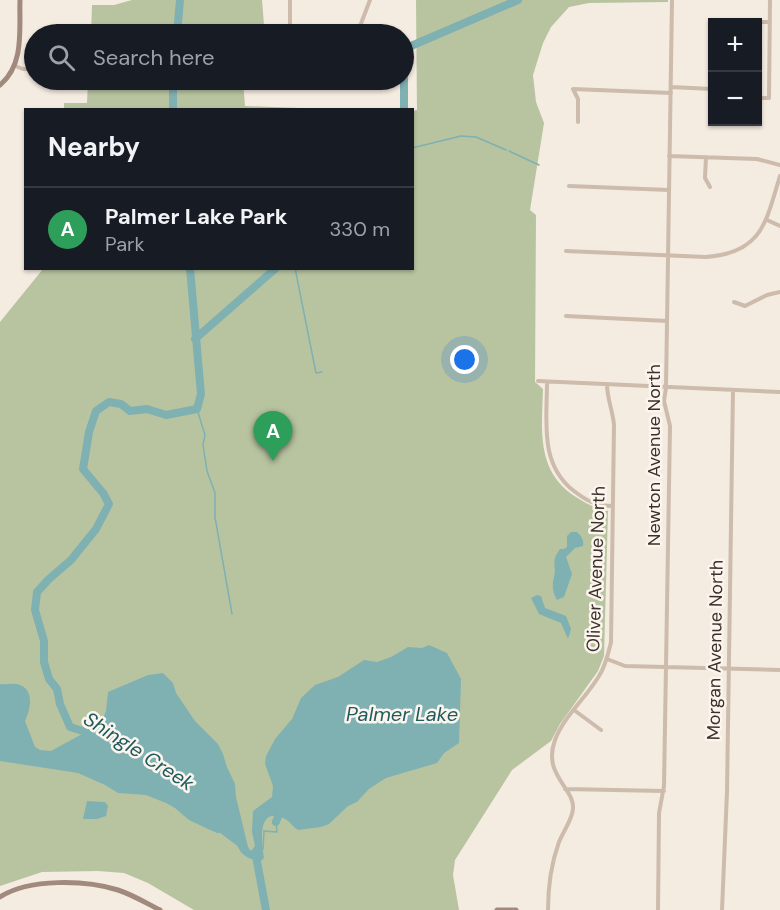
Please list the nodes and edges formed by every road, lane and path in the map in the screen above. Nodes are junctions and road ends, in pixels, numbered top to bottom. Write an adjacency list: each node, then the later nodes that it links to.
1 (20, 0): 10 (street)
2 (290, 0): 8 (street)
3 (370, 0): 9 (street)
4 (672, 0): 13 (street, Newton Avenue North)
5 (770, 0): 7 (street)
6 (762, 22): 7 (street)
7 (770, 22): 16 (street)
8 (290, 24)
9 (361, 24)
10 (15, 66): 11 (street); 12 (street)
11 (24, 69)
12 (0, 85)
13 (671, 87): 14 (street); 15 (street, Newton Avenue North)
14 (708, 89)
15 (670, 93): 17 (street); 18 (street, Newton Avenue North)
16 (762, 98)
17 (578, 122)
18 (669, 156): 19 (street); 24 (street, Newton Avenue North)
19 (706, 157): 20 (street); 23 (street)
20 (780, 165)
21 (780, 176): 25 (street)
22 (569, 186): 24 (street)
23 (710, 187)
24 (669, 190): 28 (street, Newton Avenue North)
25 (767, 220): 26 (street); 28 (street)
26 (780, 226)
27 (566, 251): 28 (street)
28 (668, 256): 32 (street, Newton Avenue North)
29 (780, 292): 30 (street)
30 (734, 302)
31 (566, 316): 32 (street)
32 (667, 321): 36 (street, Newton Avenue North)
33 (538, 381): 34 (street)
34 (547, 381): 35 (street); 39 (street)
35 (608, 384): 36 (street); 39 (street, Oliver Avenue North)
36 (666, 388): 37 (street); 41 (street, Newton Avenue North)
37 (733, 390): 38 (street); 42 (street, Morgan Avenue North)
38 (780, 392)
39 (613, 506): 40 (street, Oliver Avenue North)
40 (607, 659): 41 (street); 44 (street, Oliver Avenue North)
41 (666, 668): 42 (street); 47 (street, Newton Avenue North)
42 (729, 669): 43 (street); 54 (street, Morgan Avenue North)
43 (780, 670)
44 (574, 710): 45 (street); 46 (street, Oliver Avenue North)
45 (601, 730)
46 (564, 789): 47 (street); 52 (street, Oliver Avenue North)
47 (664, 791): 53 (street, Newton Avenue North)
48 (0, 897): 49 (street)
49 (160, 910)
50 (496, 910): 51 (street)
51 (516, 910)
52 (548, 910)
53 (658, 910)
54 (722, 910)

